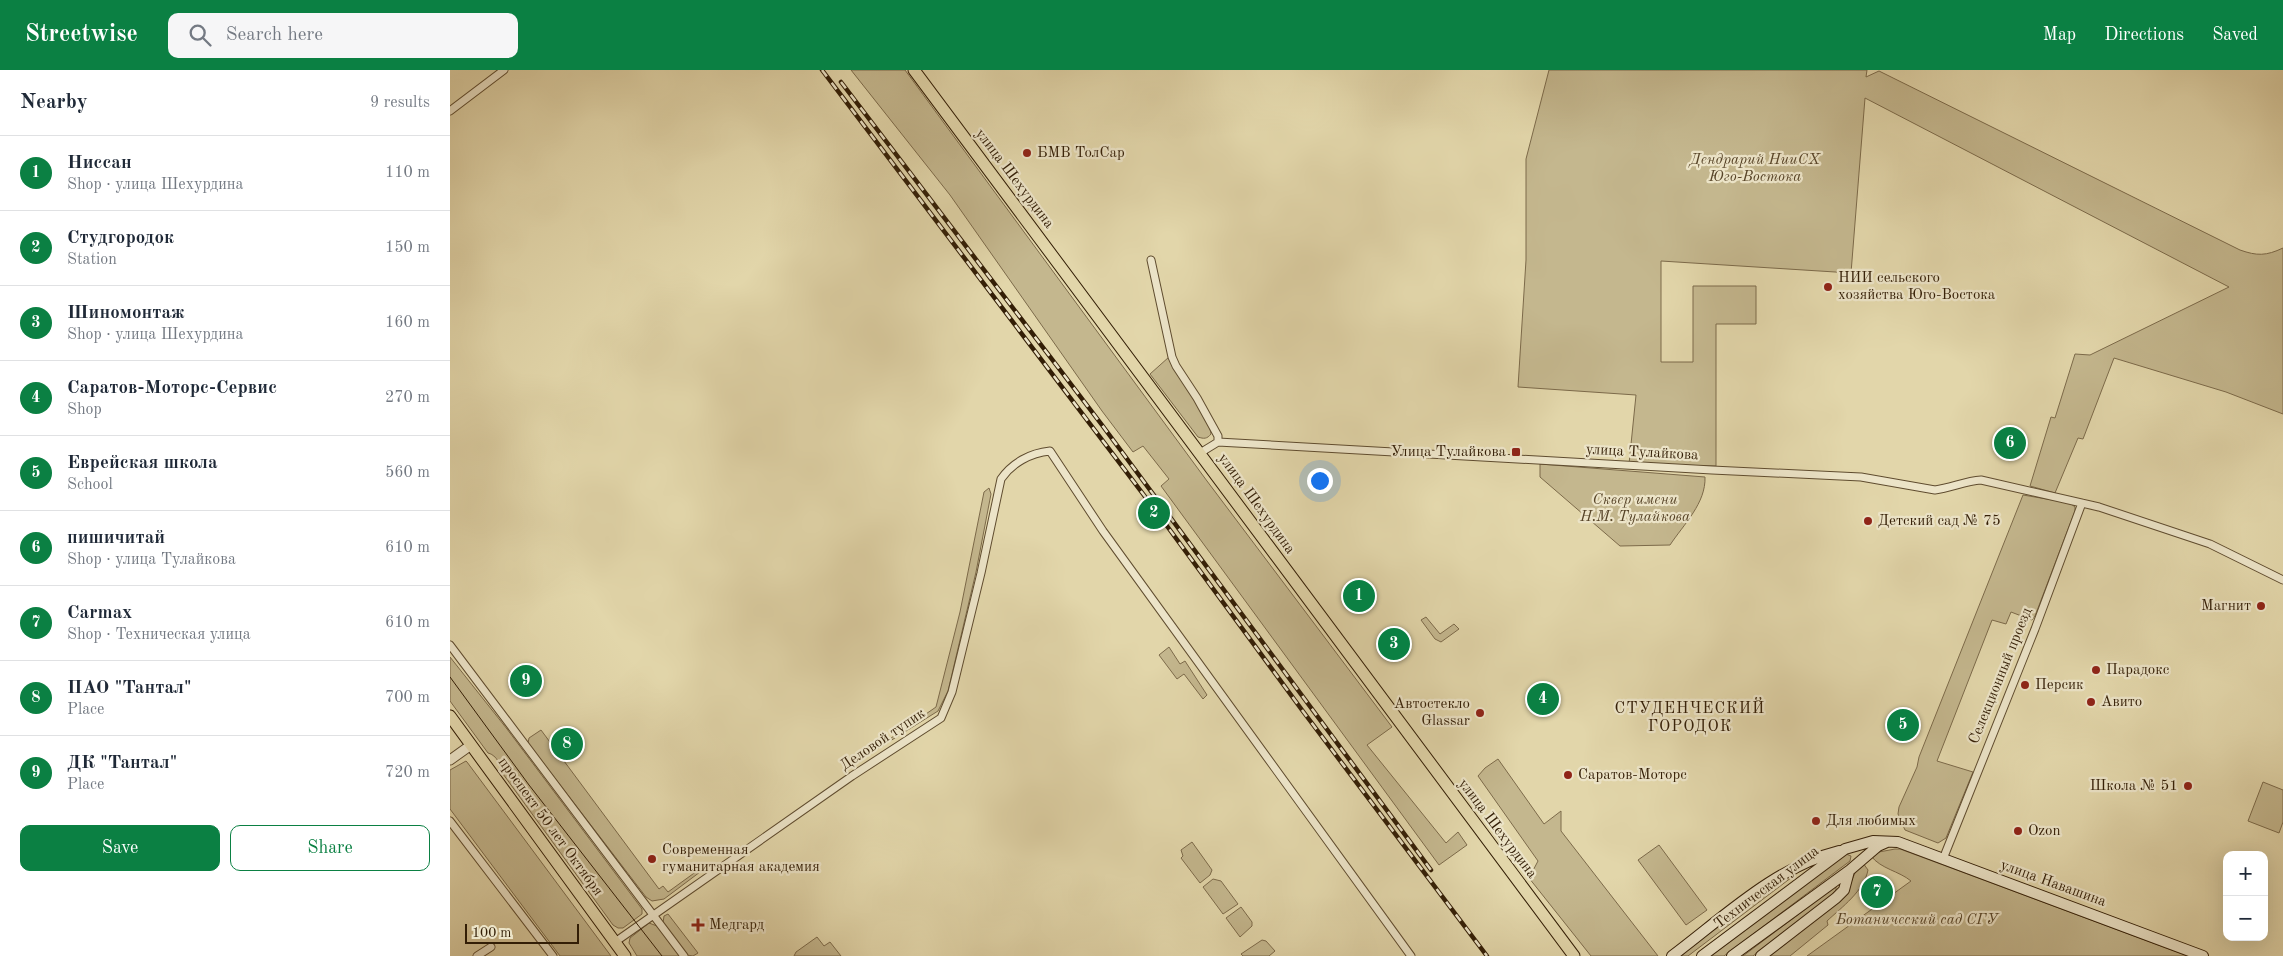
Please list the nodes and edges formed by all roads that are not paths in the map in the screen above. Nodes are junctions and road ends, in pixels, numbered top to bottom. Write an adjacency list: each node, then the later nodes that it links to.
1 (504, 70): 3 (street)
2 (914, 70): 6 (main road, улица Шехурдина)
3 (450, 111)
4 (1150, 260): 5 (street)
5 (1218, 442): 6 (street); 7 (street, улица Тулайкова)
6 (1200, 453): 26 (main road, улица Шехурдина)
7 (2082, 503): 8 (street, улица Тулайкова); 16 (street, Селекционный проезд)
8 (2283, 580)
9 (450, 645): 18 (street)
10 (450, 716): 11 (main road, проспект 50 лет Октября)
11 (471, 745): 12 (street); 19 (main road, проспект 50 лет Октября)
12 (450, 760)
13 (450, 821): 22 (street)
14 (1893, 840): 15 (main road, Техническая улица); 16 (main road, улица Навашина); 17 (main road)
15 (1847, 849): 17 (street); 27 (main road); 28 (main road, Техническая улица)
16 (1943, 859): 31 (main road, улица Навашина)
17 (1853, 867): 29 (main road); 30 (main road)
18 (652, 914): 19 (street, Деловой тупик); 24 (street); 25 (street, Деловой тупик)
19 (614, 942): 23 (main road, проспект 50 лет Октября)
20 (491, 947): 21 (street)
21 (477, 956)
22 (553, 956)
23 (625, 956)
24 (684, 956)
25 (1411, 956)
26 (1574, 956)
27 (1672, 956)
28 (1702, 956)
29 (1732, 956)
30 (1761, 956)
31 (2203, 956)

